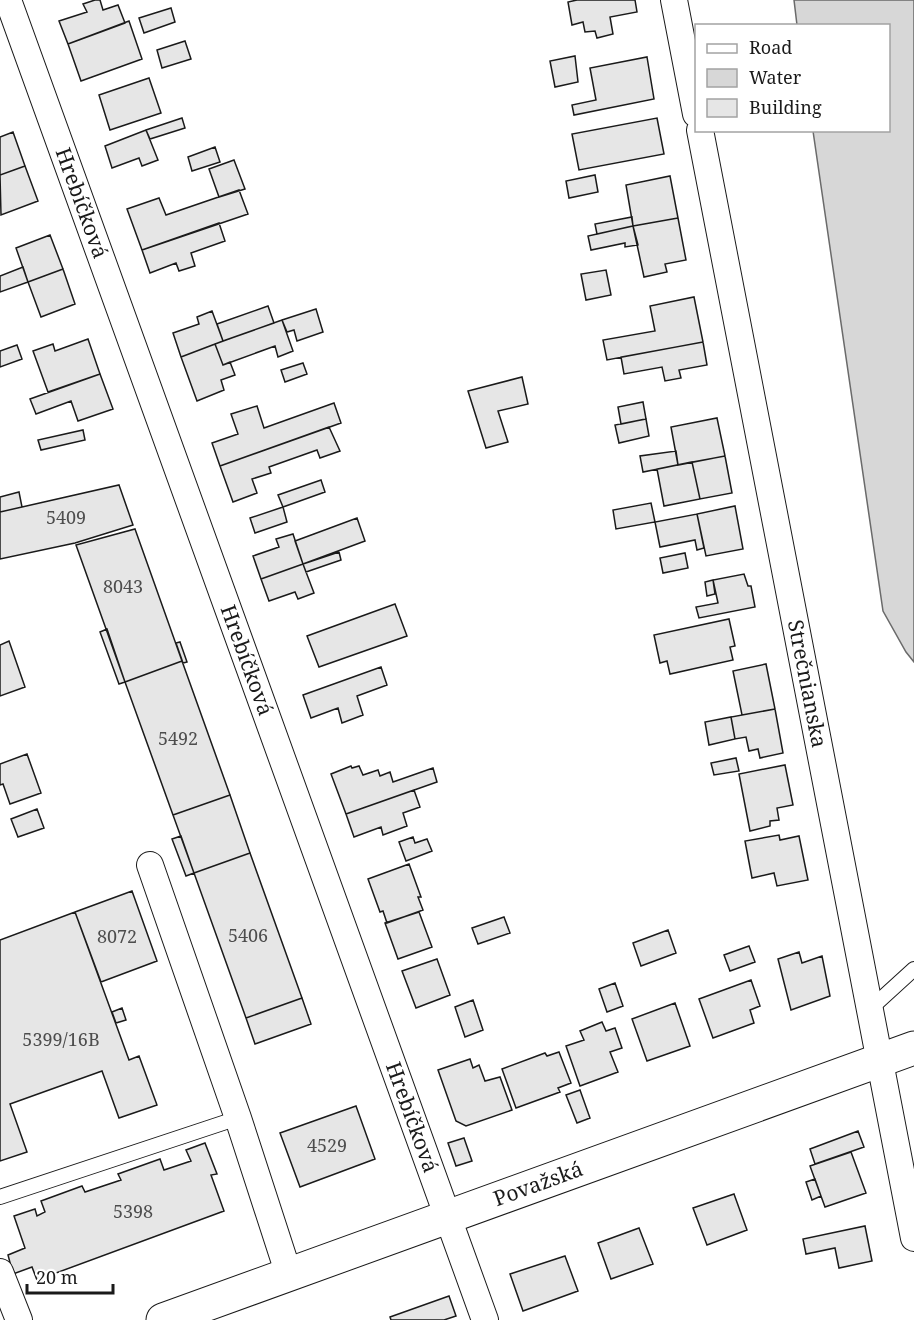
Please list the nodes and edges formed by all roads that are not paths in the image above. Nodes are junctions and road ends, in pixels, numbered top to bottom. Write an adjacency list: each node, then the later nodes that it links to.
1 (8, 0): 12 (street, Hrebíčková)
2 (675, 0): 3 (street)
3 (695, 109)
4 (700, 132): 7 (street, Strečnianska)
5 (150, 865): 10 (street)
6 (914, 969): 7 (lane)
7 (869, 1010): 9 (street, Strečnianska)
8 (914, 1048): 9 (main road, Považská)
9 (879, 1061): 12 (main road, Považská); 13 (street, Strečnianska)
10 (238, 1118): 11 (lane); 15 (street)
11 (0, 1197)
12 (449, 1218): 15 (main road, Považská); 18 (street, Hrebíčková)
13 (914, 1238)
14 (0, 1272): 16 (street)
15 (289, 1275): 17 (main road, Považská)
16 (19, 1320)
17 (163, 1320)
18 (485, 1320)

